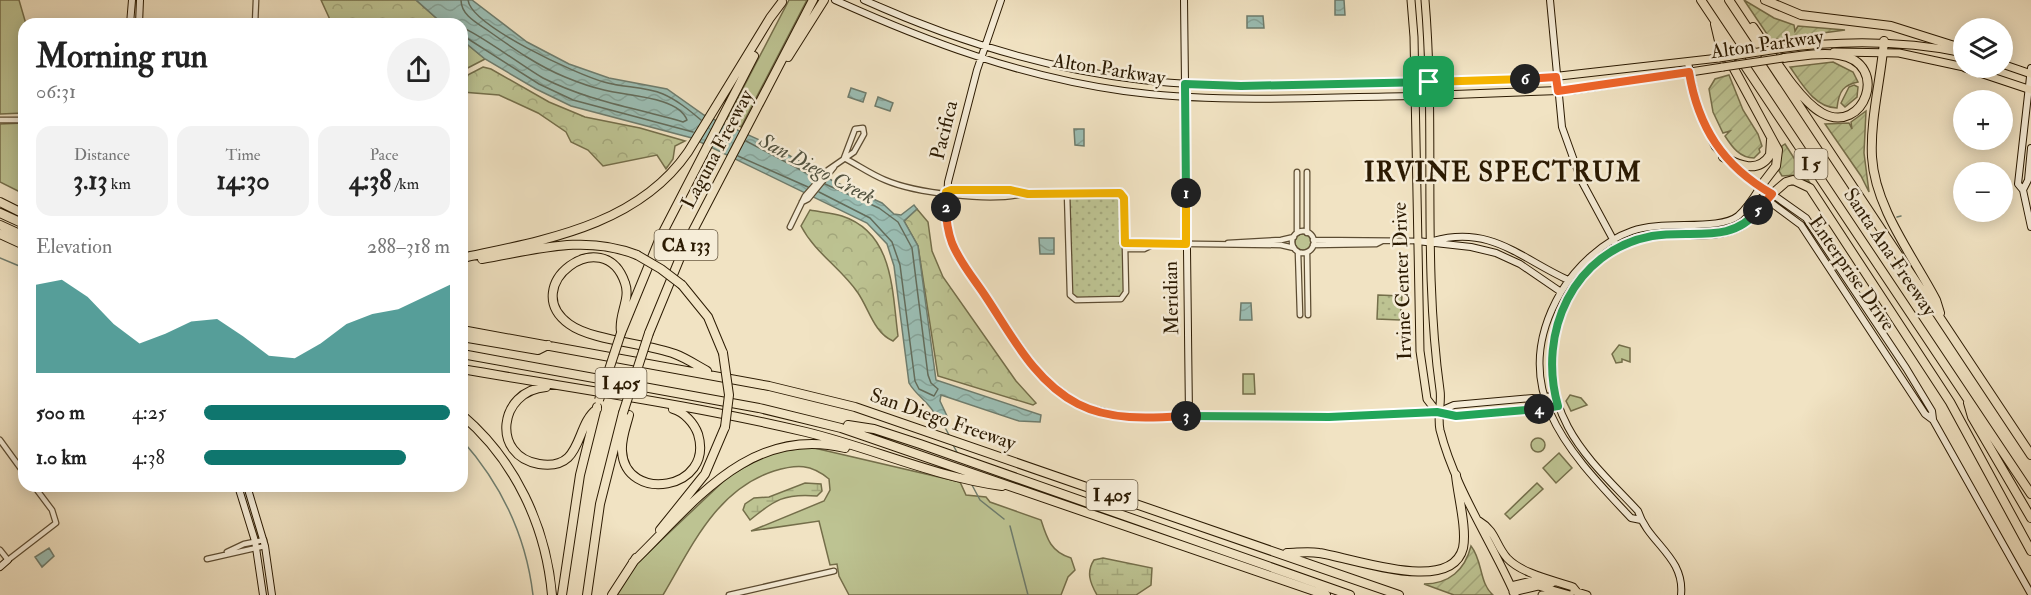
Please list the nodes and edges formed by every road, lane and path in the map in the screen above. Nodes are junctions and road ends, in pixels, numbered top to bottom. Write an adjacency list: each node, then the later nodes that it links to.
1 (132, 0): 17 (street)
2 (140, 0): 18 (street)
3 (255, 0): 19 (street)
4 (813, 0): 32 (highway, Laguna Freeway / CA 133)
5 (825, 0): 32 (highway)
6 (835, 0): 27 (street, Alton Parkway)
7 (864, 0): 23 (street, Alton Parkway)
8 (1001, 0): 23 (street, Pacifica)
9 (1184, 0): 39 (street, Meridian)
10 (1411, 0): 37 (main road, Irvine Center Drive)
11 (1425, 0): 38 (main road, Irvine Center Drive)
12 (1550, 0): 35 (street)
13 (1701, 0): 20 (highway, Santa Ana Freeway / I 5)
14 (1731, 0): 26 (highway); 88 (highway, Santa Ana Freeway / I 5)
15 (1765, 0): 22 (highway)
16 (783, 1): 82 (highway); 89 (highway, Laguna Freeway / CA 133)
17 (130, 18)
18 (139, 18)
19 (255, 18)
20 (1713, 18): 47 (highway); 98 (highway, Santa Ana Freeway / I 5)
21 (1884, 41): 24 (highway); 25 (main road, Alton Parkway); 28 (main road, Alton Parkway, bridge)
22 (1953, 45)
23 (986, 47): 27 (street, Pacifica); 39 (street, Alton Parkway)
24 (1883, 51): 26 (main road, Alton Parkway); 29 (main road, Alton Parkway); 88 (highway)
25 (1953, 51)
26 (1783, 58): 33 (main road, Alton Parkway, bridge)
27 (981, 59): 44 (street, Alton Parkway); 55 (street, Pacifica)
28 (1688, 63): 33 (street); 35 (main road, Alton Parkway)
29 (1953, 65)
30 (2013, 68): 34 (main road)
31 (2031, 68): 34 (street)
32 (777, 71): 105 (highway, Laguna Freeway / CA 133, bridge)
33 (1689, 72): 41 (main road, Alton Parkway); 49 (street)
34 (2031, 74): 40 (street)
35 (1556, 77): 38 (main road, Alton Parkway); 41 (street)
36 (1997, 78): 40 (main road, Alton Parkway)
37 (1414, 82): 38 (main road, Alton Parkway); 39 (street, Alton Parkway); 43 (main road, Irvine Center Drive)
38 (1429, 82): 42 (main road, Irvine Center Drive)
39 (1185, 84): 44 (street, Meridian)
40 (2030, 89): 54 (street)
41 (1558, 91): 42 (main road, Alton Parkway); 72 (street)
42 (1429, 95): 43 (main road, Alton Parkway); 71 (main road, Irvine Center Drive)
43 (1415, 96): 44 (street, Alton Parkway); 70 (main road, Irvine Center Drive)
44 (1185, 97): 75 (street, Meridian)
45 (0, 120): 46 (street)
46 (18, 120)
47 (1770, 136): 49 (highway); 53 (highway)
48 (2031, 148): 54 (street)
49 (1723, 157): 53 (street, Enterprise Drive)
50 (844, 158): 50 (street); 55 (street); 63 (street)
51 (1297, 172): 68 (street)
52 (1307, 172): 66 (street)
53 (1760, 187): 57 (street, Enterprise Drive); 72 (street)
54 (2023, 190): 64 (street)
55 (946, 192): 56 (street); 106 (street, Pacifica)
56 (1067, 193): 77 (street); 77 (street)
57 (1769, 196): 78 (street); 125 (highway); 135 (street, Enterprise Drive)
58 (0, 202): 59 (highway)
59 (18, 211)
60 (0, 213): 61 (highway)
61 (18, 221)
62 (0, 225): 65 (highway)
63 (790, 227)
64 (2031, 227)
65 (18, 233)
66 (1307, 233): 68 (street); 74 (street)
67 (0, 234): 73 (highway)
68 (1295, 235): 76 (street); 80 (street)
69 (1487, 239): 71 (street); 79 (street); 84 (street)
70 (1417, 241): 71 (street); 74 (street); 104 (main road, Irvine Center Drive)
71 (1432, 241): 79 (street); 104 (main road, Irvine Center Drive)
72 (1613, 241): 78 (street); 84 (street)
73 (18, 242)
74 (1313, 243): 81 (street)
75 (1186, 244): 76 (street); 77 (street); 106 (street, Meridian)
76 (1222, 244): 80 (street)
77 (1125, 246)
78 (1618, 248): 97 (street)
79 (1485, 249): 85 (street)
80 (1296, 250): 81 (street); 86 (street)
81 (1307, 252): 87 (street)
82 (468, 257)
83 (468, 262): 129 (highway, bridge)
84 (1568, 280): 85 (street)
85 (1561, 291): 100 (street)
86 (1300, 315)
87 (1308, 315)
88 (1942, 322): 110 (highway, Santa Ana Freeway / I 5)
89 (622, 329): 95 (highway); 103 (highway, Laguna Freeway / CA 133, bridge)
90 (468, 331): 92 (highway, San Diego Freeway / I 405)
91 (468, 338): 92 (highway)
92 (549, 345): 95 (highway, San Diego Freeway / I 405)
93 (468, 355): 108 (highway, San Diego Freeway / I 405)
94 (468, 370): 96 (highway)
95 (715, 376): 126 (highway, San Diego Freeway / I 405)
96 (557, 386): 99 (highway); 103 (highway)
97 (1555, 396): 100 (street, Pacifica); 101 (street)
98 (1967, 396): 118 (highway, Santa Ana Freeway / I 5); 119 (highway)
99 (617, 397): 105 (highway); 111 (highway)
100 (1545, 398): 102 (street); 104 (street, Pacifica)
101 (1558, 406): 102 (street, Pacifica); 121 (street)
102 (1548, 407): 104 (street, Pacifica); 121 (street)
103 (597, 409): 139 (highway, Laguna Freeway / CA 133)
104 (1437, 412): 106 (street, Pacifica); 113 (main road, Irvine Center Drive)
105 (626, 414): 140 (highway)
106 (1189, 416)
107 (468, 421): 138 (highway)
108 (818, 421): 114 (highway, San Diego Freeway / I 405); 145 (highway)
109 (0, 440): 112 (street)
110 (2031, 455)
111 (894, 458): 114 (highway); 129 (highway)
112 (18, 465)
113 (1456, 475): 120 (main road, Irvine Center Drive); 126 (highway)
114 (1021, 489): 132 (highway, San Diego Freeway / I 405)
115 (38, 492): 128 (street)
116 (240, 492): 123 (street)
117 (249, 492): 122 (street)
118 (2031, 494)
119 (2031, 518)
120 (1477, 520): 133 (main road, Irvine Center Drive); 134 (main road)
121 (1641, 520): 150 (street)
122 (264, 543): 123 (street); 137 (street)
123 (256, 544): 127 (street); 136 (street)
124 (0, 550): 128 (street)
125 (2031, 551)
126 (1279, 553): 146 (highway, San Diego Freeway / I 405)
127 (207, 559)
128 (8, 560): 130 (street)
129 (633, 562): 141 (highway)
130 (0, 567)
131 (834, 571): 142 (street)
132 (1288, 582): 143 (highway); 144 (highway, San Diego Freeway / I 405)
133 (1513, 591): 134 (main road)
134 (1574, 593): 149 (main road)
135 (2031, 594)
136 (263, 595)
137 (272, 595)
138 (552, 595)
139 (562, 595)
140 (587, 595)
141 (612, 595)
142 (729, 595)
143 (1306, 595)
144 (1326, 595)
145 (1350, 595)
146 (1399, 595)
147 (1542, 595): 148 (main road)
148 (1557, 595)
149 (1587, 595)
150 (1681, 595)

